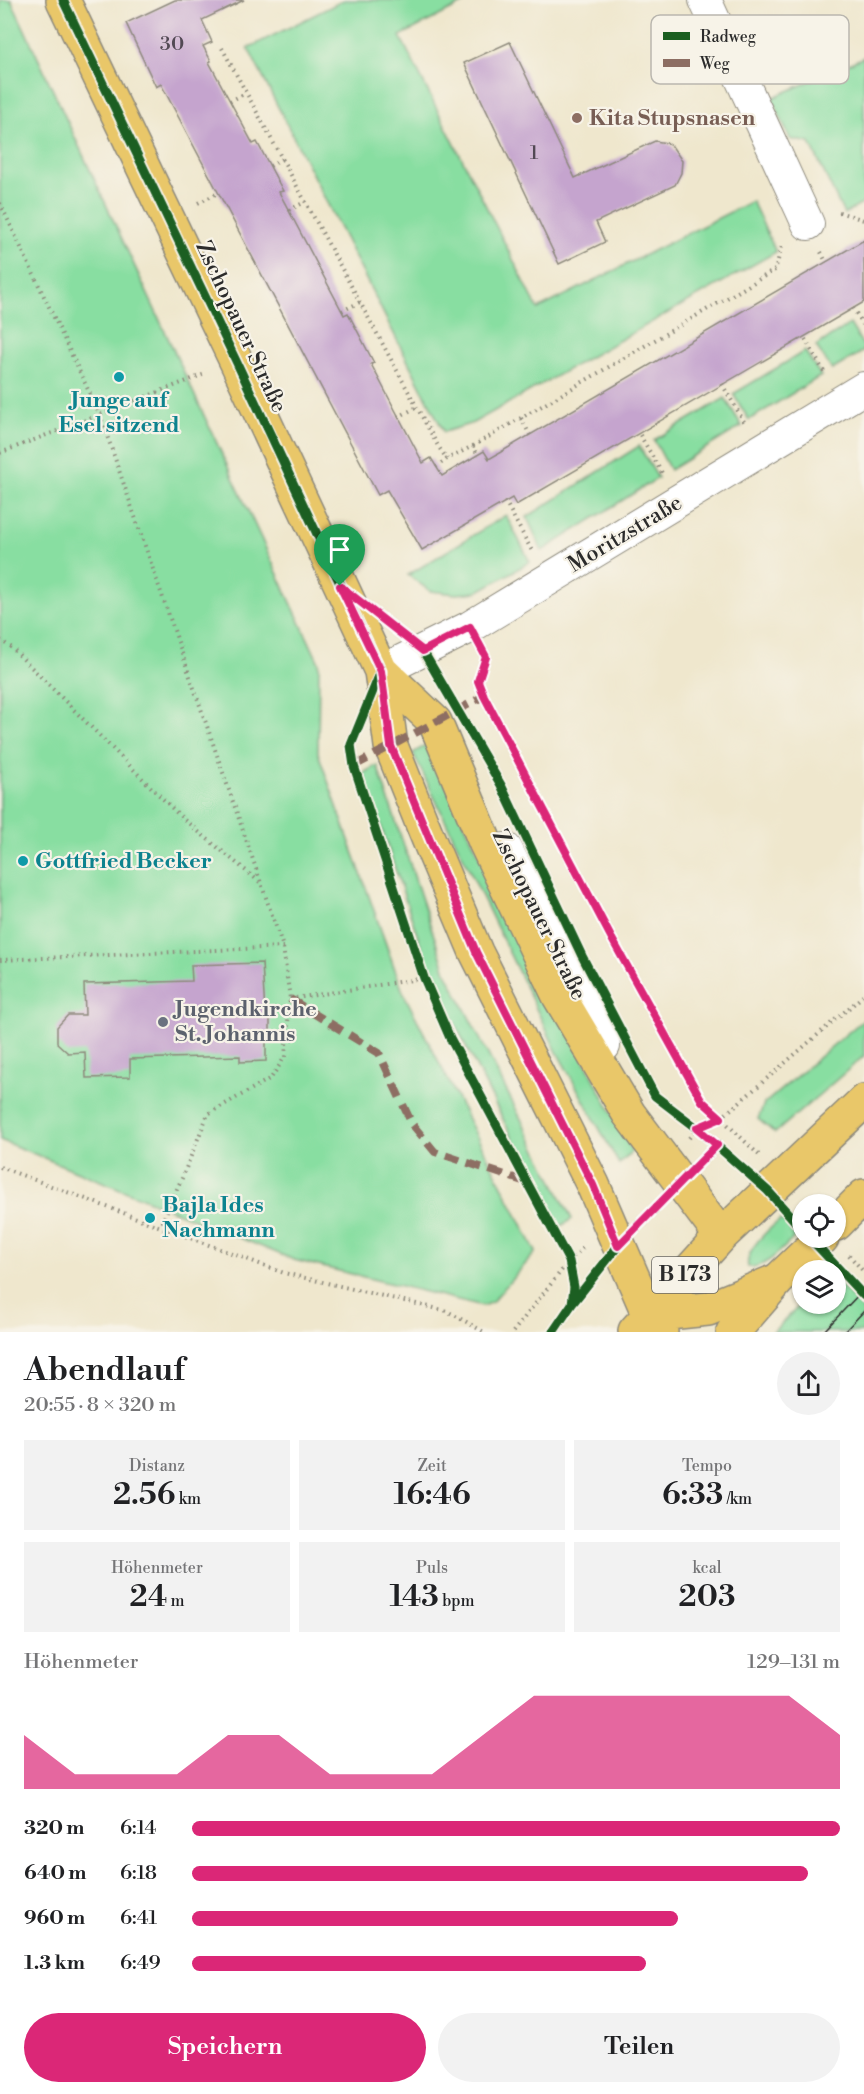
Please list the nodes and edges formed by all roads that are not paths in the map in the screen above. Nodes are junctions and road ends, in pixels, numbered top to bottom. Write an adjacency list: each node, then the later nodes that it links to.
1 (63, 0): 7 (main road, Zschopauer Straße)
2 (705, 0): 3 (street)
3 (712, 15)
4 (744, 84): 5 (street)
5 (808, 224)
6 (853, 395): 7 (street, Moritzstraße)
7 (381, 671): 11 (main road, Zschopauer Straße); 15 (main road, Zschopauer Straße)
8 (864, 1101): 11 (main road, B 173)
9 (864, 1196): 10 (main road)
10 (846, 1222)
11 (721, 1236): 14 (main road); 15 (main road, B 173)
12 (821, 1248): 13 (main road)
13 (778, 1280): 14 (main road); 16 (main road)
14 (706, 1320): 15 (main road)
15 (648, 1326)
16 (733, 1332)

